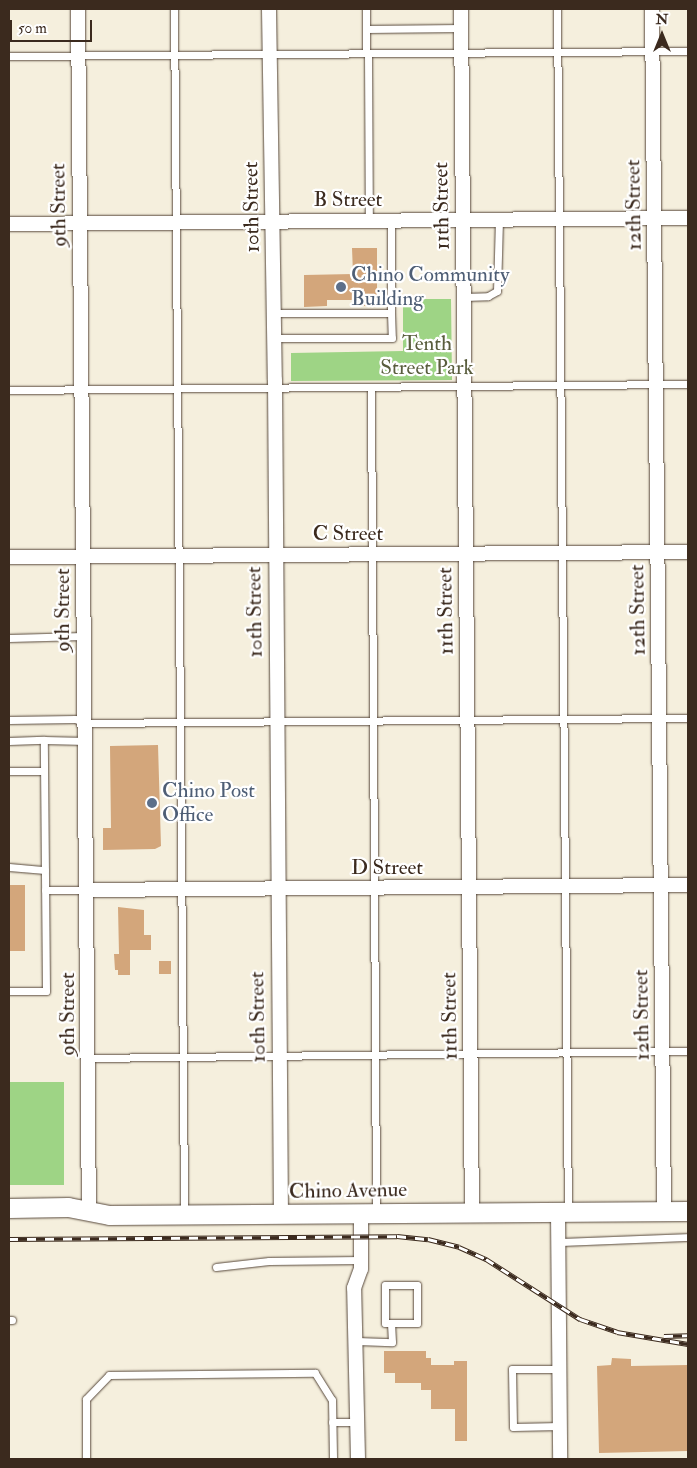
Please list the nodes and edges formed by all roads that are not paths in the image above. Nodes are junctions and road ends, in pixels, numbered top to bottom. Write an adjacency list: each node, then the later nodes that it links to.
1 (78, 9): 17 (street, 9th Street)
2 (174, 9): 15 (lane)
3 (269, 9): 16 (street, 10th Street)
4 (366, 9): 9 (lane)
5 (461, 9): 8 (street, 11th Street)
6 (557, 9): 13 (lane)
7 (652, 9): 11 (street, 12th Street)
8 (461, 28): 9 (lane); 12 (street, 11th Street)
9 (366, 29): 14 (lane)
10 (688, 50): 11 (lane)
11 (652, 51): 13 (lane); 21 (street, 12th Street)
12 (461, 52): 13 (lane); 14 (lane); 19 (street, 11th Street)
13 (557, 52): 23 (lane)
14 (367, 53): 16 (lane); 26 (lane)
15 (174, 54): 16 (lane); 17 (lane); 27 (lane)
16 (269, 54): 25 (street, 10th Street)
17 (78, 55): 18 (lane); 28 (street, 9th Street)
18 (9, 56)
19 (462, 218): 20 (street, B Street); 24 (street, B Street); 30 (street, 11th Street)
20 (499, 218): 23 (street, B Street); 30 (lane)
21 (655, 218): 22 (street, B Street); 23 (street, B Street); 34 (street, 12th Street)
22 (688, 218)
23 (559, 219): 36 (lane)
24 (391, 220): 26 (street, B Street); 32 (lane)
25 (272, 221): 26 (street, B Street); 27 (street, B Street); 31 (street, 10th Street)
26 (369, 221)
27 (175, 222): 28 (street, B Street); 39 (lane)
28 (79, 223): 29 (street, B Street); 42 (street, 9th Street)
29 (9, 224)
30 (464, 297): 37 (street, 11th Street)
31 (274, 313): 32 (lane); 33 (street, 10th Street)
32 (391, 313): 33 (lane)
33 (274, 338): 40 (street, 10th Street)
34 (656, 384): 35 (lane); 36 (lane); 44 (street, 12th Street)
35 (688, 384)
36 (560, 385): 37 (lane); 43 (lane)
37 (464, 386): 38 (lane); 46 (street, 11th Street)
38 (371, 387): 40 (lane); 47 (lane)
39 (178, 388): 40 (lane); 42 (lane); 49 (lane)
40 (273, 388): 48 (street, 10th Street)
41 (9, 390): 42 (lane)
42 (82, 390): 51 (street, 9th Street)
43 (562, 552): 44 (street, C Street); 46 (street, C Street); 54 (lane)
44 (658, 552): 45 (street, C Street); 55 (street, 12th Street)
45 (688, 552)
46 (466, 553): 47 (street, C Street); 57 (street, 11th Street)
47 (373, 554): 48 (street, C Street); 60 (lane)
48 (274, 555): 49 (street, C Street); 59 (street, 10th Street)
49 (178, 556): 51 (street, C Street); 61 (lane)
50 (9, 557): 51 (street, C Street)
51 (82, 557): 52 (street, 9th Street)
52 (83, 636): 53 (lane); 62 (street, 9th Street)
53 (9, 638)
54 (563, 718): 55 (lane); 57 (lane); 72 (lane)
55 (660, 718): 56 (lane); 70 (street, 12th Street)
56 (688, 718)
57 (467, 719): 60 (lane); 73 (street, 11th Street)
58 (9, 720): 62 (lane)
59 (276, 721): 60 (lane); 61 (lane); 74 (street, 10th Street)
60 (374, 721): 75 (lane)
61 (180, 723): 62 (lane); 76 (lane)
62 (86, 724): 65 (street, 9th Street)
63 (44, 740): 64 (lane); 65 (lane); 67 (lane)
64 (9, 741)
65 (86, 741): 78 (street, 9th Street)
66 (9, 772): 67 (lane)
67 (44, 772): 69 (lane)
68 (9, 867): 69 (lane)
69 (45, 870): 77 (lane)
70 (661, 885): 71 (street, D Street); 72 (street, D Street); 80 (street, 12th Street)
71 (688, 885)
72 (563, 886): 73 (street, D Street); 83 (lane)
73 (468, 887): 75 (street, D Street); 82 (street, 11th Street)
74 (277, 888): 75 (street, D Street); 76 (street, D Street); 85 (street, 10th Street)
75 (372, 888): 84 (lane)
76 (181, 889): 78 (street, D Street); 86 (lane)
77 (45, 890): 78 (lane); 79 (lane)
78 (87, 890): 87 (street, 9th Street)
79 (9, 991)
80 (663, 1051): 81 (lane); 83 (lane); 90 (street, 12th Street)
81 (688, 1051)
82 (471, 1052): 83 (lane); 84 (lane); 92 (street, 11th Street)
83 (567, 1053): 93 (lane)
84 (375, 1054): 85 (lane); 95 (lane)
85 (279, 1055): 86 (lane); 94 (street, 10th Street)
86 (181, 1056): 87 (lane); 96 (lane)
87 (88, 1058): 89 (street, 9th Street)
88 (9, 1208): 89 (main road, Chino Avenue)
89 (89, 1210): 96 (main road, Chino Avenue)
90 (664, 1211): 91 (main road, Chino Avenue); 93 (main road, Chino Avenue)
91 (688, 1211)
92 (472, 1212): 93 (main road, Chino Avenue); 95 (main road, Chino Avenue)
93 (563, 1212): 98 (street)
94 (281, 1214): 95 (main road, Chino Avenue); 96 (main road, Chino Avenue)
95 (368, 1214): 99 (street)
96 (184, 1215)
97 (688, 1237): 98 (lane)
98 (558, 1242): 103 (street)
99 (361, 1260): 100 (lane); 102 (street)
100 (216, 1267)
101 (392, 1323): 101 (lane); 102 (lane)
102 (358, 1341): 105 (street)
103 (560, 1369): 106 (street); 106 (lane)
104 (332, 1422): 105 (lane); 107 (lane); 108 (lane)
105 (358, 1422): 109 (street)
106 (560, 1426): 110 (street)
107 (86, 1459)
108 (333, 1459)
109 (358, 1459)
110 (560, 1459)

